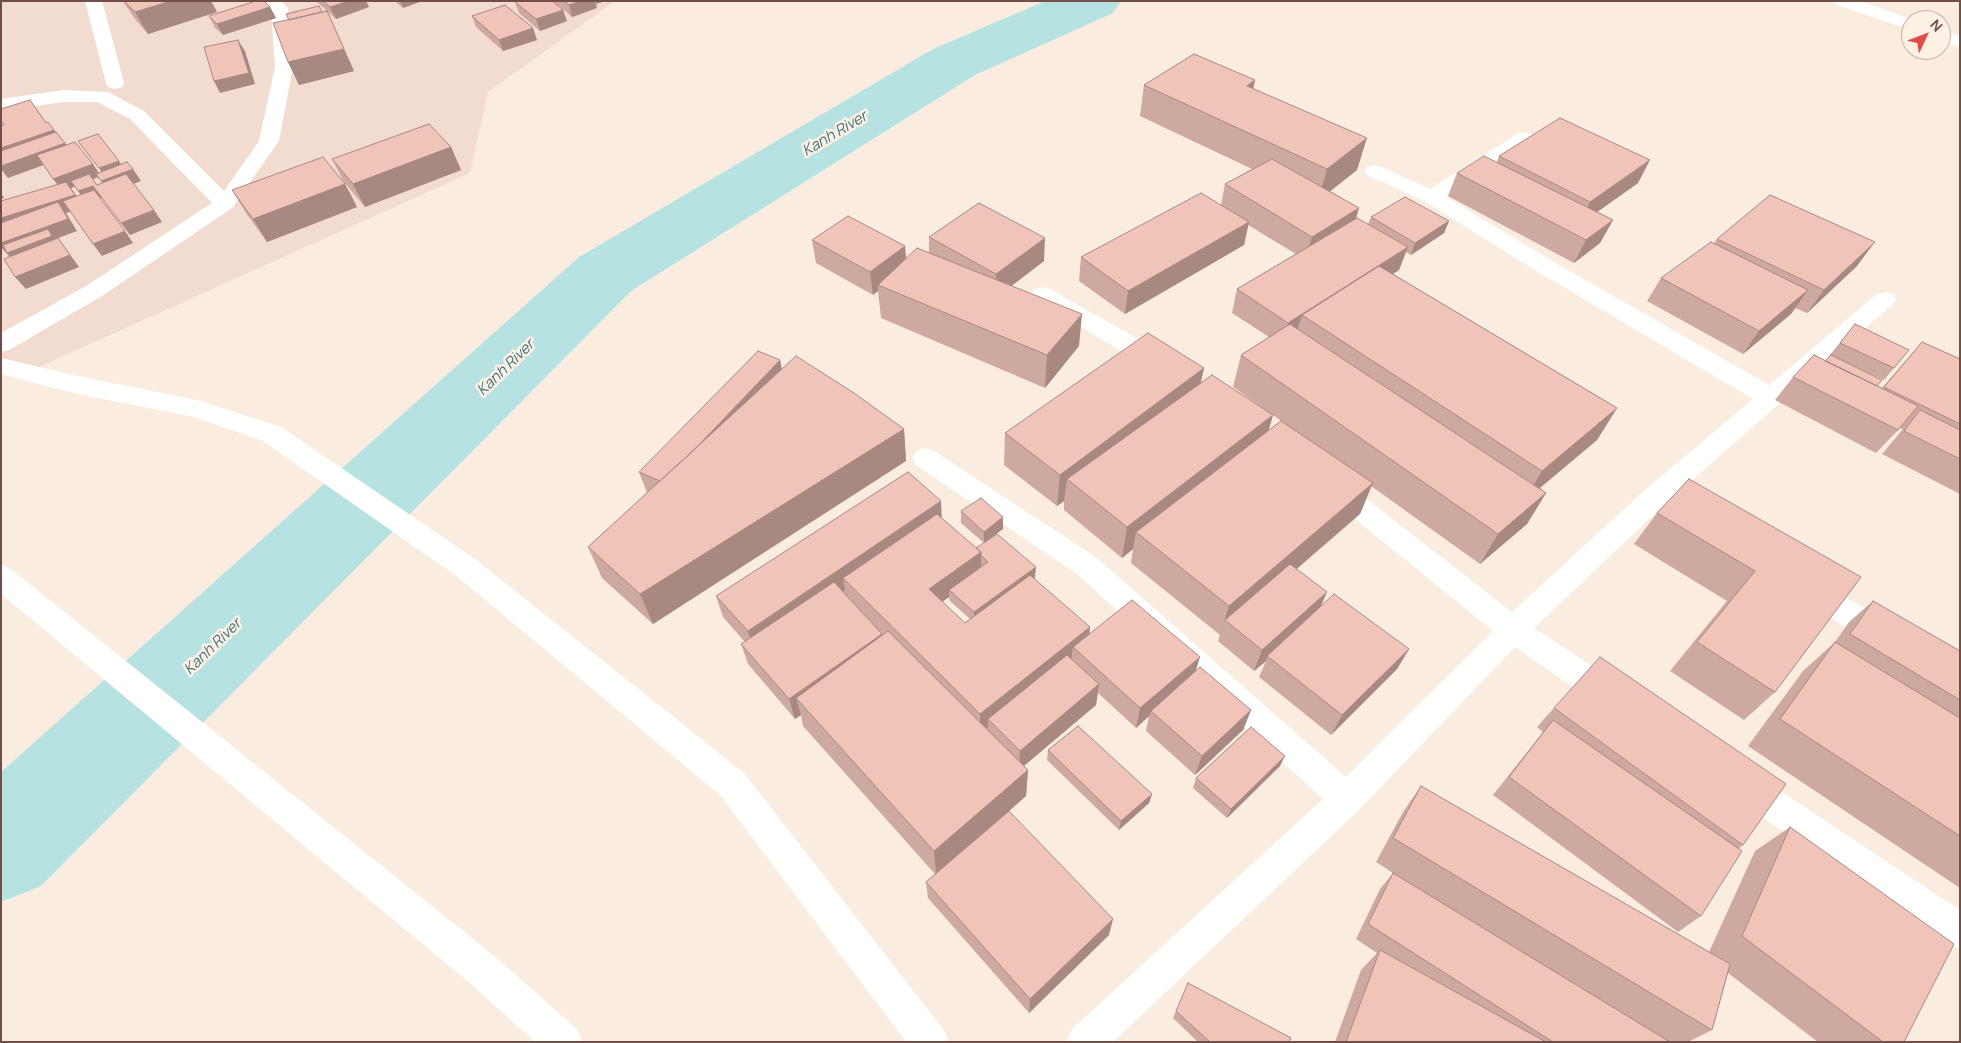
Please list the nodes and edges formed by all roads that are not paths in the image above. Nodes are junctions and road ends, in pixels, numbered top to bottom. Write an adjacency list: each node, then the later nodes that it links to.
1 (92, 1): 5 (street)
2 (270, 1): 10 (street)
3 (1843, 1): 4 (street)
4 (1901, 21)
5 (115, 82)
6 (1, 105): 10 (street)
7 (1524, 138): 9 (street)
8 (1374, 171): 9 (street)
9 (1431, 197): 16 (street)
10 (225, 204): 13 (street)
11 (1042, 294): 15 (street)
12 (1885, 300): 16 (street)
13 (1, 344)
14 (1, 366): 30 (street)
15 (1186, 378)
16 (1771, 398): 19 (street)
17 (925, 458): 27 (street)
18 (1311, 469): 23 (street)
19 (1656, 496): 20 (street); 23 (street)
20 (1681, 512)
21 (1782, 573): 24 (street)
22 (1, 577): 29 (street)
23 (1514, 630): 25 (street); 27 (street)
24 (1909, 651)
25 (1637, 714)
26 (1720, 770): 28 (street)
27 (1348, 799): 31 (street)
28 (1960, 931)
29 (564, 1042)
30 (930, 1042)
31 (1085, 1042)

